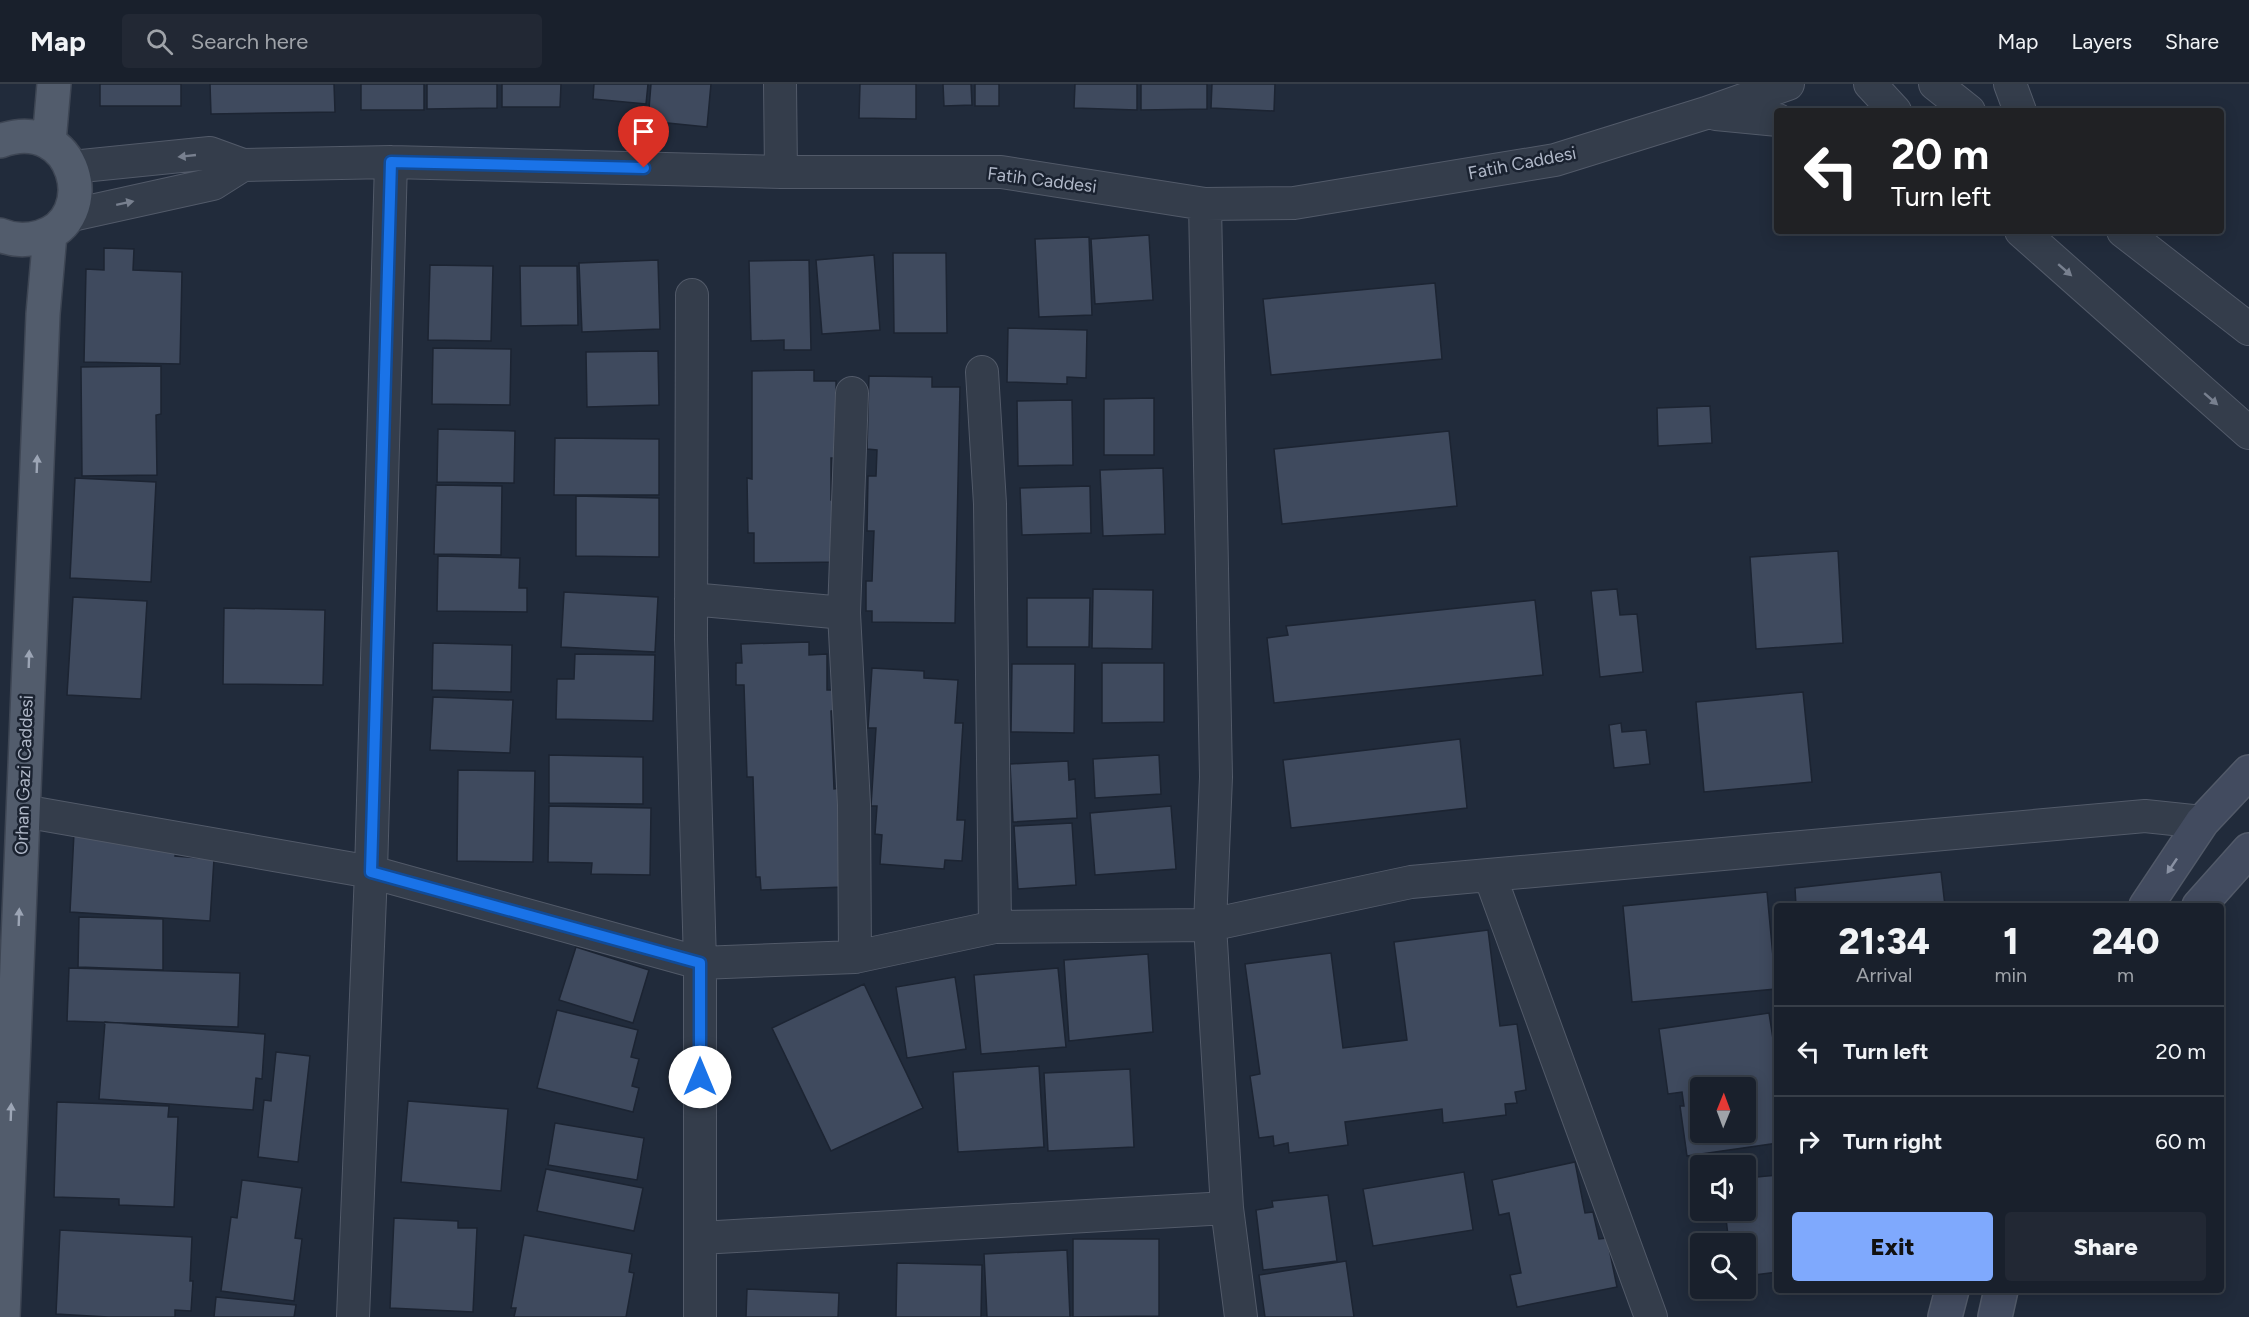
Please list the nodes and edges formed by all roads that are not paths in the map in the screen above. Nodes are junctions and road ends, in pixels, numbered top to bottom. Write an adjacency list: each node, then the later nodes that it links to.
1 (54, 84): 13 (main road)
2 (780, 84): 17 (street)
3 (1788, 84): 10 (street, Fatih Caddesi)
4 (1869, 84): 7 (street)
5 (1935, 84): 8 (street)
6 (2010, 84): 9 (street)
7 (1892, 108)
8 (1966, 108)
9 (2019, 108)
10 (1706, 113): 11 (street); 18 (street, Fatih Caddesi)
11 (1774, 120)
12 (0, 141): 13 (main road)
13 (50, 142): 16 (main road)
14 (391, 162): 15 (street, Fatih Caddesi); 17 (street, Fatih Caddesi); 36 (street)
15 (243, 165): 16 (street, one-way to 16); 19 (street, one-way to 15)
16 (72, 167): 19 (main road, Orhan Gazi Caddesi)
17 (781, 172): 18 (street, Fatih Caddesi)
18 (1205, 204): 40 (street)
19 (59, 225): 23 (main road); 33 (main road, Orhan Gazi Caddesi, one-way to 19)
20 (2024, 234): 29 (street, one-way to 29)
21 (2127, 234): 24 (street)
22 (2138, 234): 24 (street)
23 (0, 235)
24 (2194, 286): 26 (street)
25 (692, 295): 30 (street)
26 (2249, 329)
27 (982, 372): 41 (street)
28 (852, 393): 31 (street)
29 (2249, 433)
30 (691, 599): 31 (street); 43 (street)
31 (844, 613): 42 (street)
32 (2249, 772): 34 (main road)
33 (23, 811): 36 (street); 48 (main road, Orhan Gazi Caddesi, one-way to 33)
34 (2202, 822): 37 (street); 38 (main road, one-way to 38)
35 (2249, 850): 39 (main road)
36 (371, 872): 43 (street); 49 (street)
37 (1490, 876): 40 (street); 52 (street)
38 (2148, 903)
39 (2202, 903)
40 (1210, 925): 41 (street); 44 (street)
41 (995, 927): 42 (street)
42 (855, 957): 43 (street)
43 (700, 963): 45 (street)
44 (1227, 1208): 45 (street); 51 (street)
45 (700, 1238): 50 (street)
46 (1951, 1293): 53 (main road)
47 (2000, 1293): 54 (main road)
48 (3, 1317)
49 (353, 1317)
50 (700, 1317)
51 (1241, 1317)
52 (1650, 1317)
53 (1945, 1317)
54 (1995, 1317)

